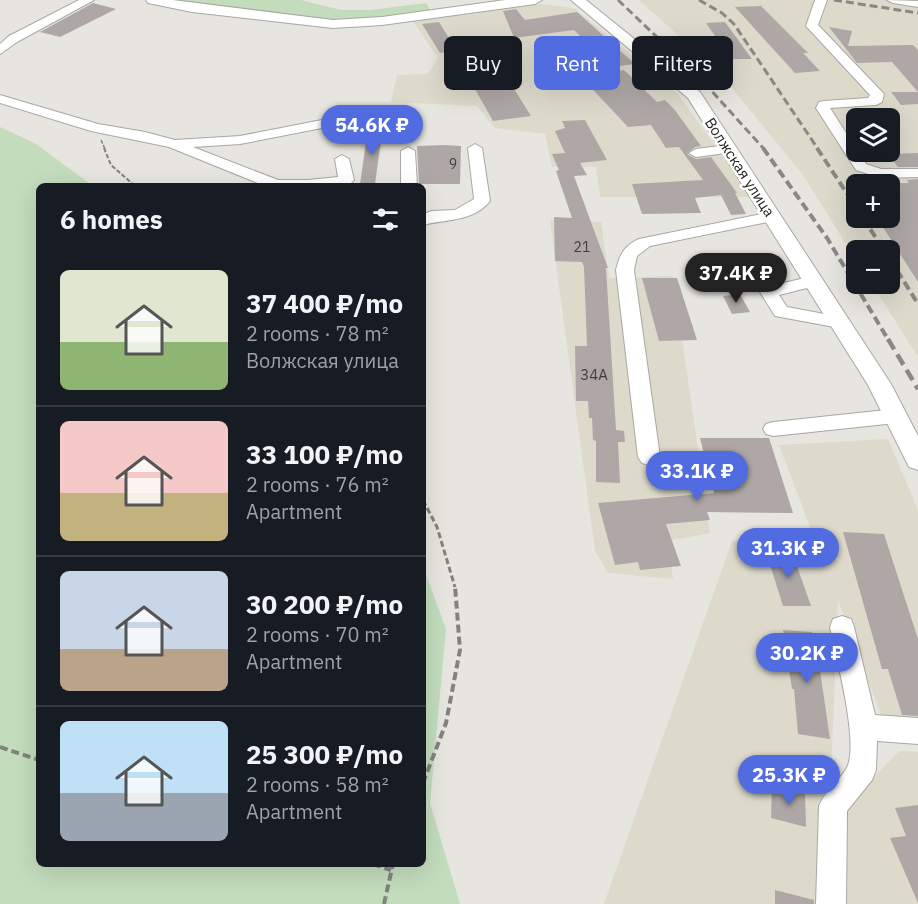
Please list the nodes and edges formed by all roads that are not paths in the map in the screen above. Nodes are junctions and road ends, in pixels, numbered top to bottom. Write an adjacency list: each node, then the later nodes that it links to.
1 (88, 0): 8 (street)
2 (153, 0): 3 (main road)
3 (535, 0)
4 (578, 0): 13 (main road, Волжская улица)
5 (821, 0): 17 (street)
6 (893, 0): 7 (street)
7 (918, 4)
8 (0, 50)
9 (0, 99): 11 (street)
10 (375, 122): 11 (street)
11 (174, 144): 18 (street)
12 (475, 148): 22 (street)
13 (728, 149): 15 (street); 21 (main road, Волжская улица)
14 (408, 151): 20 (street)
15 (696, 153)
16 (342, 159): 19 (street)
17 (918, 173)
18 (272, 183)
19 (323, 183)
20 (409, 183)
21 (772, 217): 23 (main road, Волжская улица); 27 (street)
22 (426, 219)
23 (813, 281): 24 (main road, Волжская улица); 24 (street)
24 (840, 322): 25 (main road, Волжская улица)
25 (896, 416): 26 (street); 28 (main road, Волжская улица)
26 (773, 429)
27 (649, 457)
28 (918, 460)
29 (842, 627): 30 (street)
30 (864, 727): 31 (street); 32 (street)
31 (918, 731)
32 (831, 904)

